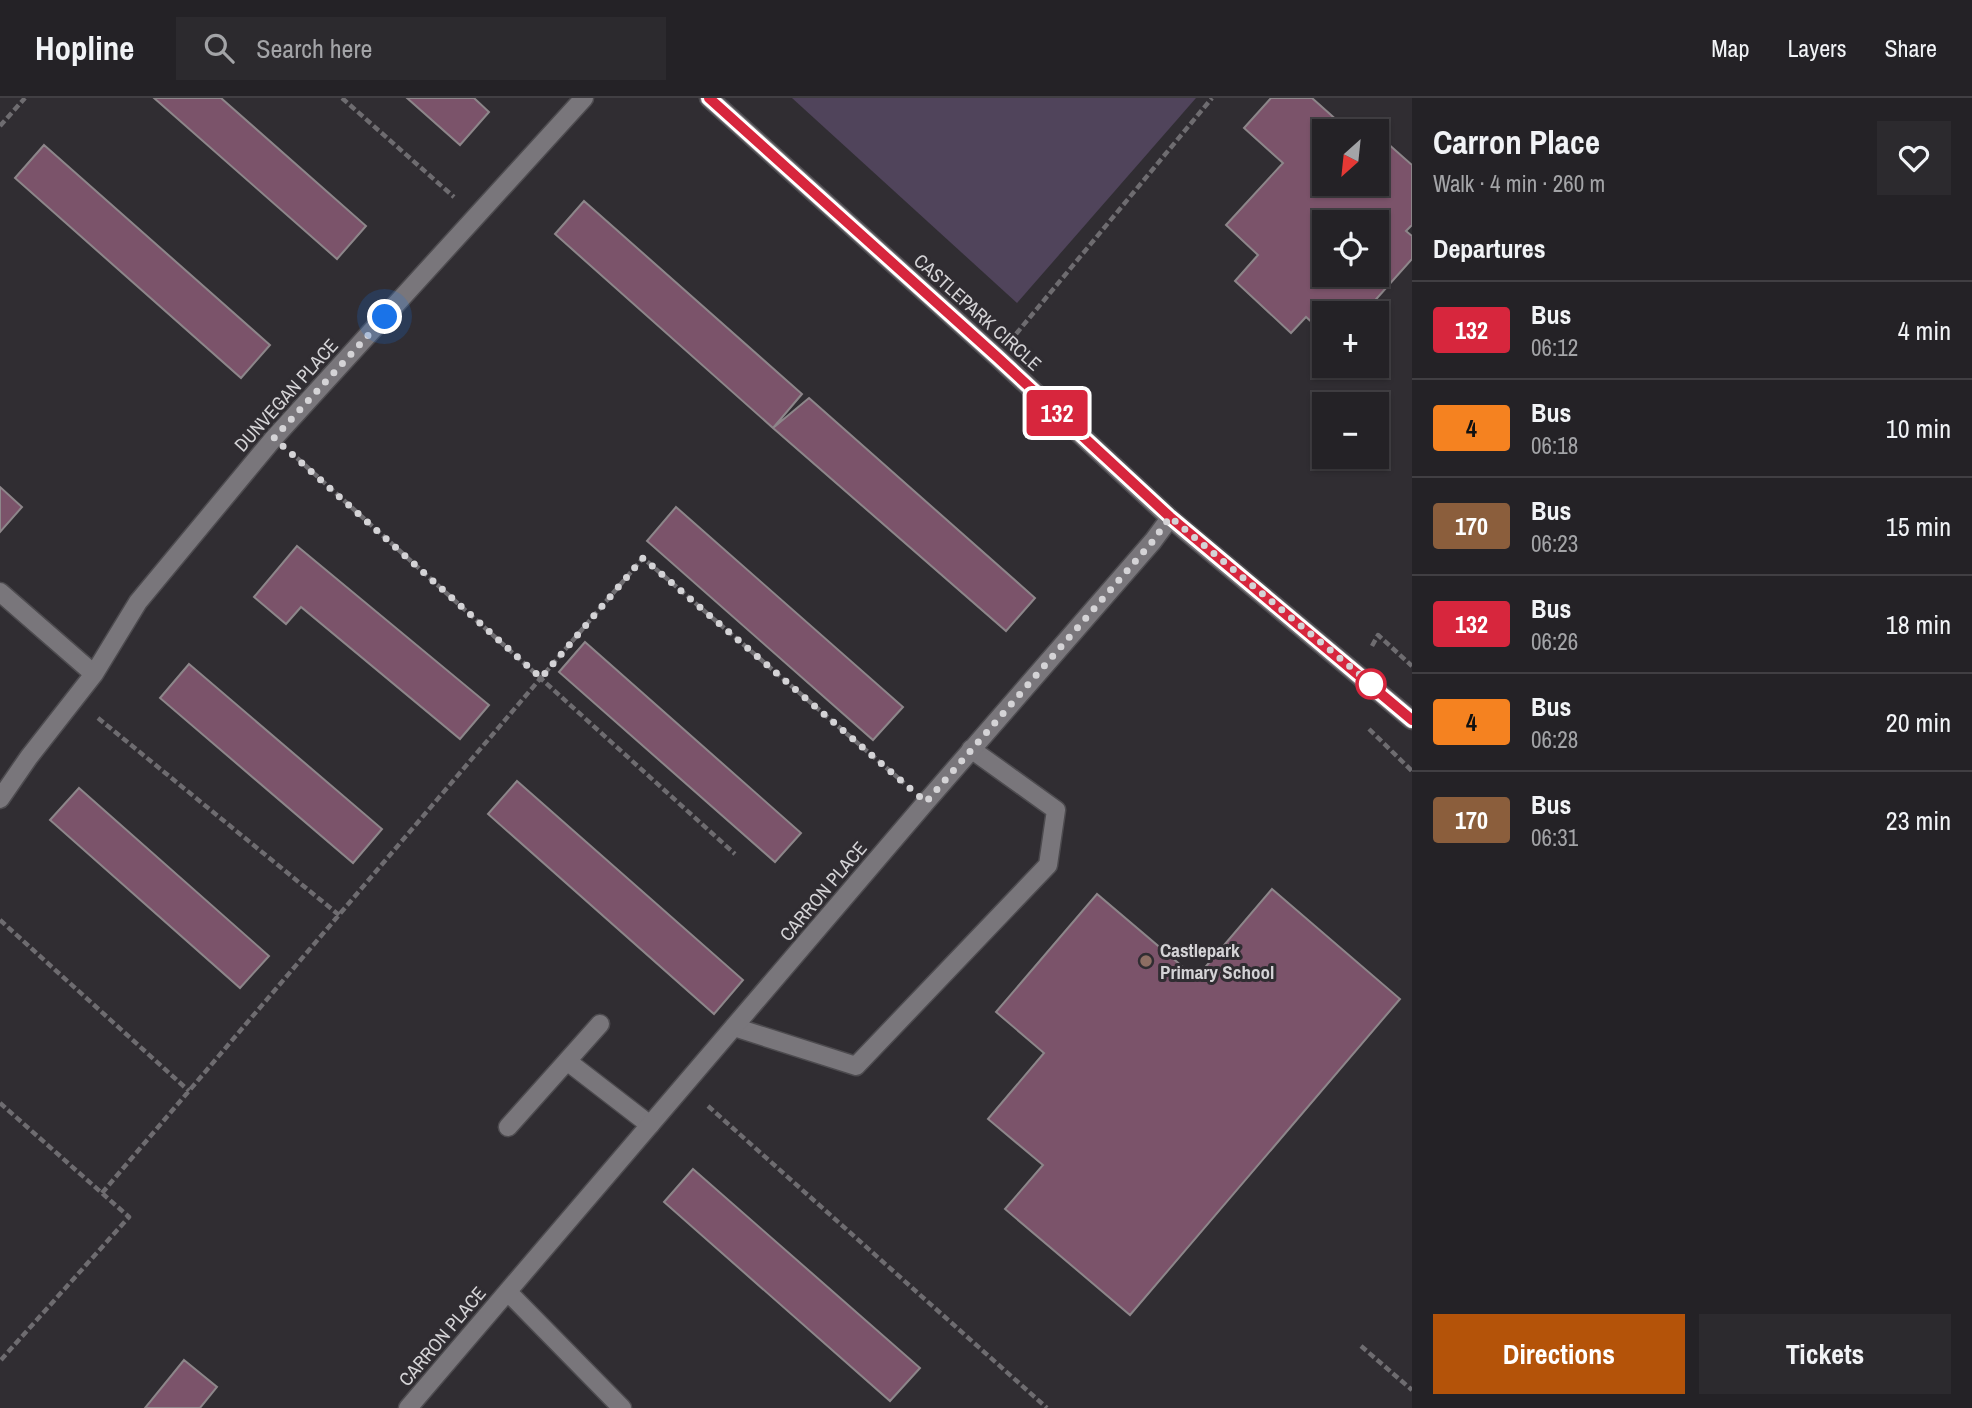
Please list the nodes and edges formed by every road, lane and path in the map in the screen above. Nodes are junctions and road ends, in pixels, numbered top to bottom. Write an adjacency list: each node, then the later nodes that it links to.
1 (25, 98): 6 (path)
2 (342, 98): 7 (path)
3 (584, 98): 7 (street, DUNVEGAN PLACE)
4 (709, 98): 8 (street, CASTLEPARK CIRCLE)
5 (1212, 98): 8 (path)
6 (0, 127)
7 (477, 217): 9 (street, DUNVEGAN PLACE)
8 (997, 357): 10 (street, CASTLEPARK CIRCLE)
9 (274, 438): 12 (street, DUNVEGAN PLACE); 13 (path)
10 (1170, 517): 15 (street, CASTLEPARK CIRCLE); 16 (street, CARRON PLACE)
11 (0, 592): 12 (street)
12 (94, 674): 14 (street, DUNVEGAN PLACE)
13 (541, 678): 18 (path); 19 (path); 20 (path)
14 (74, 698): 17 (street, DUNVEGAN PLACE); 20 (path)
15 (1412, 720)
16 (971, 750): 18 (street, CARRON PLACE); 23 (street)
17 (0, 799)
18 (926, 802): 23 (street, CARRON PLACE)
19 (736, 854)
20 (339, 915): 26 (path)
21 (0, 920): 26 (path)
22 (600, 1024): 24 (street)
23 (734, 1027): 25 (street, CARRON PLACE)
24 (567, 1061): 28 (street); 29 (street)
25 (684, 1085): 28 (street, CARRON PLACE); 37 (path)
26 (189, 1091): 30 (path)
27 (0, 1103): 30 (path)
28 (650, 1125): 31 (street, CARRON PLACE)
29 (508, 1127)
30 (102, 1193): 33 (path)
31 (508, 1292): 35 (street, CARRON PLACE); 36 (street, CARRON PLACE)
32 (1361, 1346): 34 (path)
33 (0, 1361)
34 (1412, 1390)
35 (408, 1408)
36 (622, 1408)
37 (1047, 1408)

